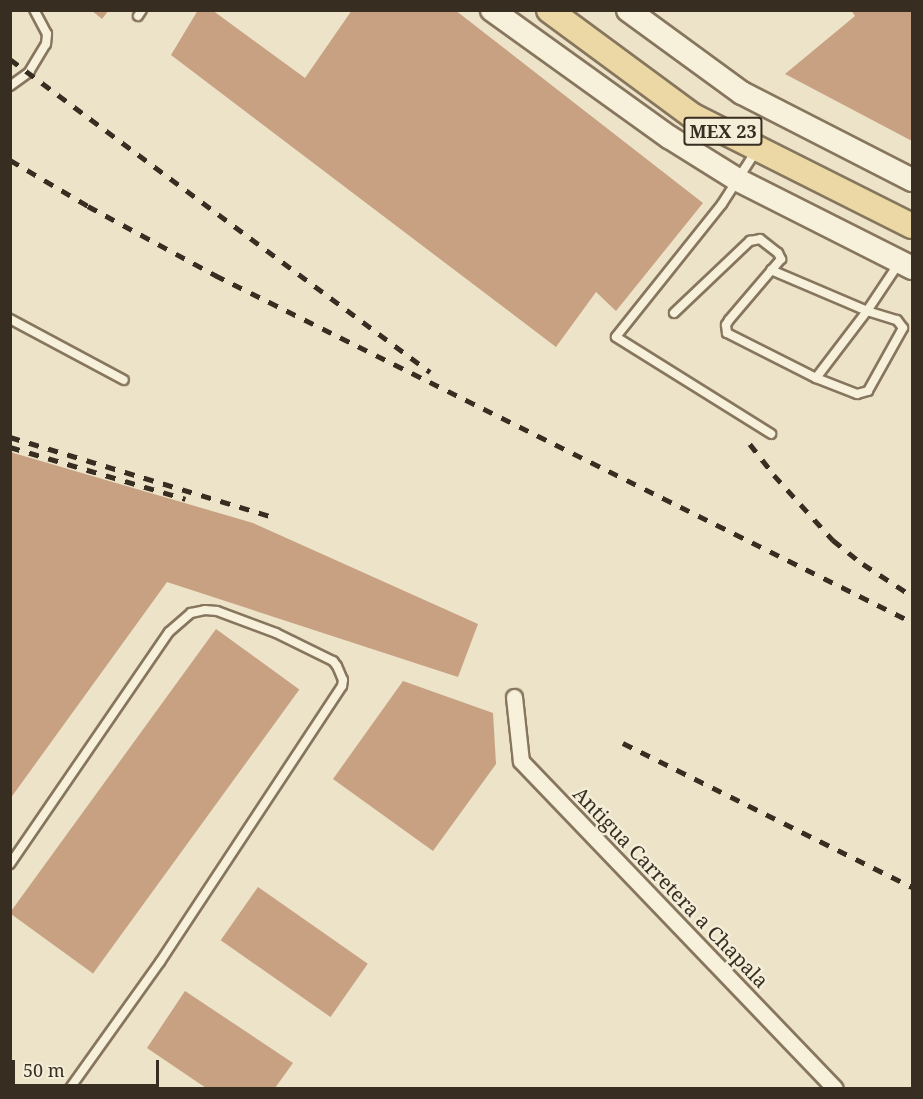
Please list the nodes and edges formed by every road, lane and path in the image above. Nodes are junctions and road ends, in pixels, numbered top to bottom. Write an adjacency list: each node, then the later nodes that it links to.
1 (34, 10): 5 (lane)
2 (492, 10): 7 (main road)
3 (549, 10): 6 (main road, MEX 23)
4 (628, 10): 8 (main road)
5 (10, 86)
6 (758, 148): 7 (lane); 9 (main road, MEX 23)
7 (738, 180): 10 (main road); 17 (lane)
8 (912, 180)
9 (912, 226)
10 (906, 265): 12 (lane)
11 (771, 270): 12 (lane); 13 (lane); 15 (lane)
12 (867, 311): 15 (lane); 15 (lane)
13 (674, 313)
14 (10, 319): 16 (lane)
15 (816, 378)
16 (124, 380)
17 (771, 434)
18 (514, 697): 21 (street, Antigua Carretera a Chapala)
19 (10, 864): 20 (lane)
20 (70, 1089)
21 (835, 1089)

